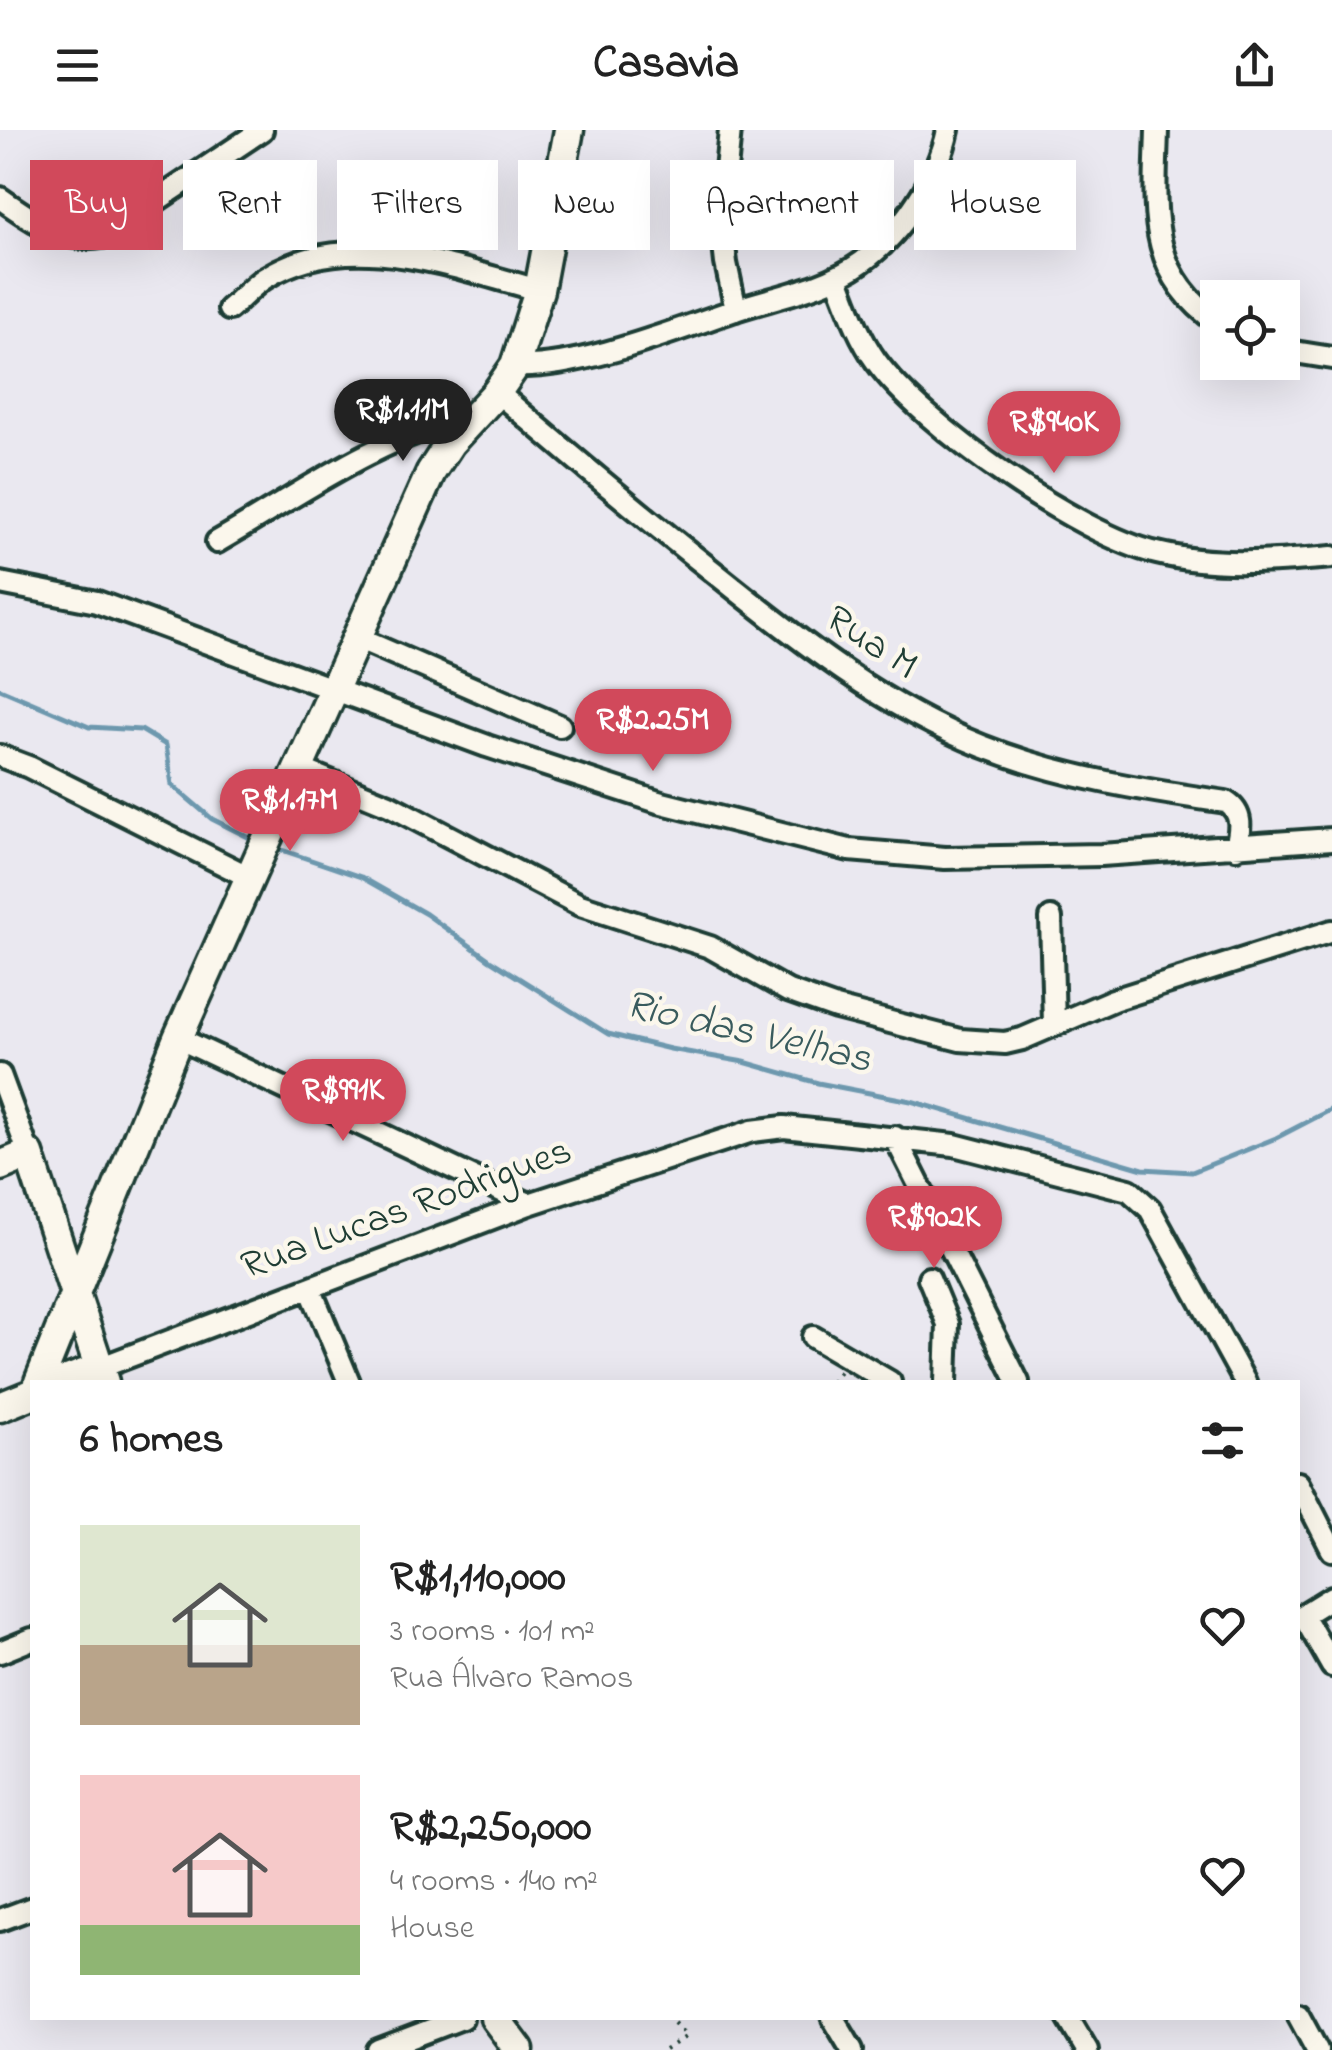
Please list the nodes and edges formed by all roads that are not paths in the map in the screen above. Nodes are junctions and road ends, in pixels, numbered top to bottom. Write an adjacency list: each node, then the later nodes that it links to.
1 (262, 130): 6 (street)
2 (569, 130): 8 (street)
3 (730, 130): 10 (street)
4 (948, 130): 7 (street)
5 (1157, 130): 11 (street)
6 (0, 198)
7 (838, 278): 10 (street); 18 (street)
8 (538, 290): 9 (street); 14 (street)
9 (229, 309)
10 (736, 310): 14 (street)
11 (1200, 310)
12 (1300, 352): 13 (street)
13 (1332, 356)
14 (515, 366): 15 (street)
15 (496, 392): 16 (street); 26 (street, Rua M)
16 (472, 416): 17 (street); 20 (street)
17 (217, 542)
18 (1332, 557)
19 (0, 583): 21 (street)
20 (355, 638): 21 (street); 22 (street)
21 (335, 689): 24 (street); 26 (street)
22 (560, 726)
23 (0, 756): 27 (street)
24 (298, 768): 27 (street); 30 (street)
25 (1332, 839): 26 (street)
26 (1236, 848)
27 (251, 872): 31 (street)
28 (1052, 918): 30 (street)
29 (1332, 931): 30 (street)
30 (1054, 1024)
31 (178, 1038): 36 (street); 39 (street)
32 (0, 1075): 34 (street)
33 (895, 1138): 36 (street, Rua Lucas Rodrigues); 47 (street); 48 (street, Rua Lucas Rodrigues)
34 (29, 1154): 35 (street); 39 (street)
35 (0, 1166)
36 (529, 1204): 38 (street, Rua Lucas Rodrigues)
37 (929, 1278): 46 (street)
38 (310, 1288): 41 (street, Rua Lucas Rodrigues); 44 (street)
39 (75, 1290): 41 (street); 42 (street)
40 (813, 1337): 45 (street)
41 (101, 1375): 43 (street, Rua Lucas Rodrigues)
42 (40, 1380)
43 (73, 1380)
44 (348, 1380)
45 (887, 1380)
46 (946, 1380)
47 (1017, 1380)
48 (1245, 1380)
49 (30, 1395): 50 (street)
50 (0, 1406)
51 (1300, 1487): 52 (street)
52 (1332, 1550)
53 (1332, 1597): 54 (street)
54 (1300, 1616): 57 (street)
55 (30, 1640): 56 (street)
56 (0, 1652)
57 (1332, 1666)
58 (30, 1909): 59 (street)
59 (0, 1920)
60 (1300, 2019): 69 (street)
61 (457, 2020): 65 (street)
62 (496, 2020): 66 (street)
63 (834, 2020): 67 (street)
64 (1069, 2020): 68 (street)
65 (378, 2050)
66 (518, 2050)
67 (852, 2050)
68 (1088, 2050)
69 (1317, 2050)

